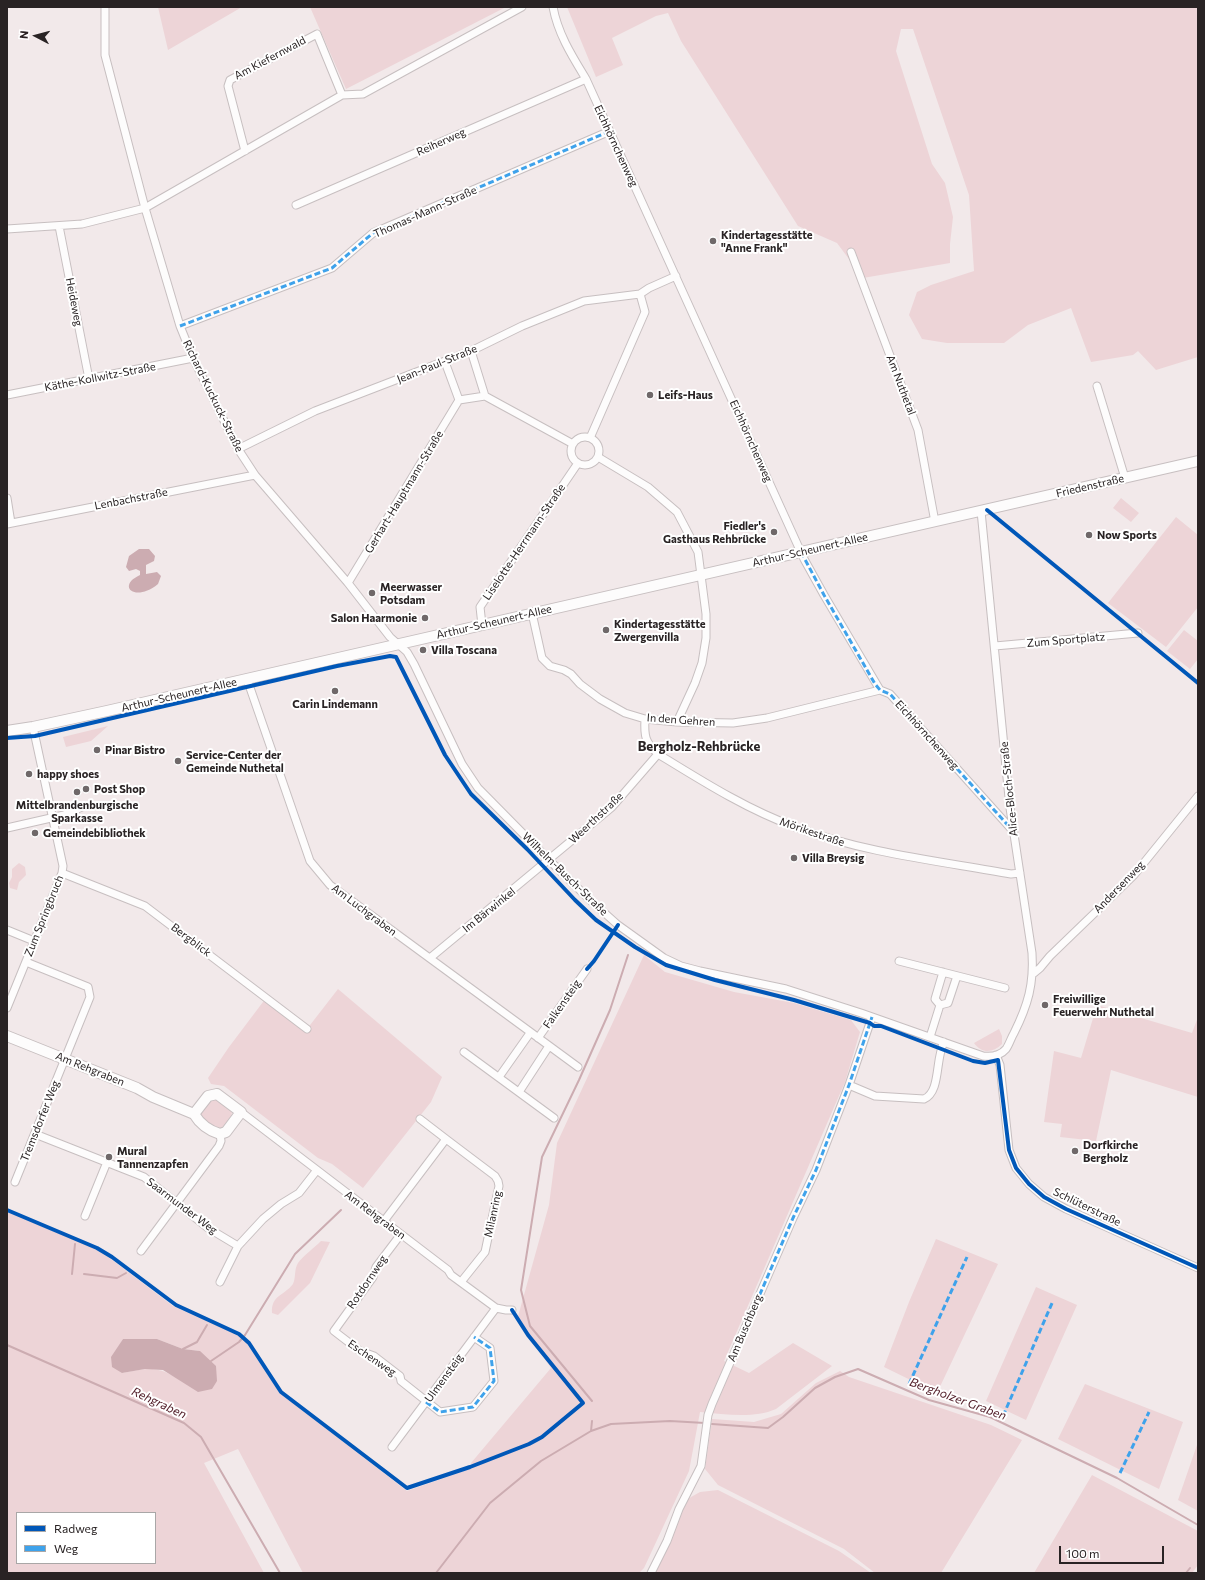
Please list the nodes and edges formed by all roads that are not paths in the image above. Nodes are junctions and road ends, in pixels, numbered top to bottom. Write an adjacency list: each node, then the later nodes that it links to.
1 (105, 7): 9 (street, Richard-Kuckuck-Straße)
2 (522, 7): 5 (street)
3 (554, 7): 4 (street, Eichhörnchenweg)
4 (586, 78): 6 (street, Eichhörnchenweg); 8 (street, Reiherweg)
5 (342, 95): 7 (street); 7 (street, Am Kiefernwald)
6 (610, 131): 13 (street, Eichhörnchenweg); 15 (street, Thomas-Mann-Straße)
7 (245, 151): 9 (street)
8 (296, 205)
9 (145, 208): 10 (street); 15 (street, Richard-Kuckuck-Straße)
10 (59, 226): 11 (street); 19 (street, Heideweg)
11 (7, 229)
12 (851, 252): 34 (street, Am Nuthetal)
13 (676, 276): 14 (street); 36 (street, Eichhörnchenweg)
14 (640, 294): 16 (street, Jean-Paul-Straße); 24 (street)
15 (180, 326): 17 (street, Richard-Kuckuck-Straße)
16 (471, 351): 18 (street, Jean-Paul-Straße); 22 (street)
17 (193, 358): 19 (street, Käthe-Kollwitz-Straße); 26 (street, Richard-Kuckuck-Straße)
18 (445, 362): 23 (street); 26 (street, Jean-Paul-Straße)
19 (89, 379): 21 (street, Käthe-Kollwitz-Straße)
20 (1097, 386): 31 (street)
21 (7, 395)
22 (485, 396): 23 (street); 25 (street)
23 (459, 400): 38 (street, Gerhart-Hauptmann-Straße)
24 (590, 438): 25 (street); 27 (street)
25 (573, 444): 29 (street)
26 (238, 449): 30 (street, Richard-Kuckuck-Straße)
27 (598, 457): 29 (street); 37 (street)
28 (1198, 462): 31 (main road, Friedenstraße)
29 (578, 463): 40 (street, Liselotte-Herrmann-Straße)
30 (255, 475): 35 (street, Lenbachstraße); 38 (street, Richard-Kuckuck-Straße)
31 (1125, 478): 33 (main road, Friedenstraße)
32 (7, 498): 35 (street)
33 (982, 511): 34 (main road, Arthur-Scheunert-Allee); 43 (street, Alice-Bloch-Straße)
34 (935, 522): 36 (main road, Arthur-Scheunert-Allee)
35 (9, 524)
36 (801, 552): 37 (main road, Arthur-Scheunert-Allee); 45 (street, Eichhörnchenweg)
37 (702, 576): 39 (main road, Arthur-Scheunert-Allee); 47 (street)
38 (348, 583): 42 (street, Richard-Kuckuck-Straße)
39 (532, 613): 40 (main road, Arthur-Scheunert-Allee); 46 (street, In den Gehren)
40 (482, 625): 42 (main road, Arthur-Scheunert-Allee)
41 (1138, 633): 43 (street, Zum Sportplatz)
42 (398, 643): 44 (main road, Arthur-Scheunert-Allee); 56 (street, Wilhelm-Busch-Straße)
43 (995, 646): 55 (street, Alice-Bloch-Straße)
44 (247, 679): 48 (main road, Arthur-Scheunert-Allee); 61 (street, Am Luchgraben)
45 (880, 690): 47 (street, In den Gehren); 55 (street, Eichhörnchenweg)
46 (646, 719): 47 (street, In den Gehren); 50 (street, Mörikestraße)
47 (677, 722)
48 (33, 727): 49 (main road, Arthur-Scheunert-Allee); 53 (street, Zum Springbruch)
49 (7, 731)
50 (658, 754): 56 (street, Weerthstraße); 58 (street, Mörikestraße)
51 (1198, 796): 66 (street, Andersenweg)
52 (82, 807): 53 (street)
53 (54, 818): 54 (street); 57 (street, Zum Springbruch)
54 (7, 828)
55 (1014, 831): 58 (street, Alice-Bloch-Straße)
56 (549, 860): 61 (street, Im Bärwinkel); 71 (street, Wilhelm-Busch-Straße)
57 (62, 873): 60 (street, Zum Springbruch); 72 (street, Bergblick)
58 (1020, 873): 66 (street, Alice-Bloch-Straße)
59 (7, 930): 60 (street)
60 (34, 941): 63 (street, Zum Springbruch)
61 (430, 958): 73 (street, Am Luchgraben)
62 (899, 961): 65 (street)
63 (26, 962): 70 (street, Zum Springbruch); 81 (street, Tremsdorfer Weg)
64 (587, 969): 76 (street, Falkensteig)
65 (943, 972): 67 (street); 69 (street)
66 (1034, 972): 80 (street, Alice-Bloch-Straße)
67 (957, 976): 68 (street); 69 (street)
68 (1006, 988)
69 (940, 1005): 75 (street)
70 (7, 1008)
71 (872, 1017): 75 (street, Wilhelm-Busch-Straße); 84 (street, Am Buschberg)
72 (308, 1029)
73 (530, 1033): 76 (street, Am Luchgraben); 83 (street)
74 (7, 1036): 81 (main road, Am Rehgraben)
75 (930, 1037): 77 (street, Wilhelm-Busch-Straße)
76 (538, 1038): 78 (street, Am Luchgraben)
77 (944, 1042): 80 (street, Wilhelm-Busch-Straße); 84 (street)
78 (549, 1046): 82 (street, Am Luchgraben); 85 (street)
79 (464, 1052): 83 (street)
80 (996, 1056): 102 (street, Schlüterstraße)
81 (66, 1059): 87 (main road, Am Rehgraben); 90 (street, Tremsdorfer Weg)
82 (578, 1067)
83 (499, 1077): 85 (street)
84 (849, 1085): 111 (street, Am Buschberg)
85 (519, 1092): 88 (street)
86 (240, 1112): 87 (main road, Am Rehgraben); 91 (main road); 94 (street, Am Rehgraben)
87 (194, 1114): 91 (main road, Am Rehgraben)
88 (554, 1118)
89 (420, 1119): 92 (street, Milanring)
90 (35, 1134): 93 (street, Saarmunder Weg); 95 (street, Tremsdorfer Weg)
91 (220, 1134): 96 (street)
92 (446, 1139): 98 (street); 104 (street, Milanring)
93 (107, 1162): 96 (street, Saarmunder Weg); 97 (street)
94 (317, 1170): 98 (street, Am Rehgraben); 100 (street)
95 (15, 1182)
96 (177, 1204): 100 (street, Saarmunder Weg); 101 (street)
97 (85, 1216)
98 (384, 1221): 99 (street, Am Rehgraben)
99 (401, 1234): 104 (street, Am Rehgraben); 107 (street, Rotdornweg)
100 (238, 1246): 103 (street)
101 (141, 1251)
102 (1198, 1268)
103 (220, 1282)
104 (461, 1282): 105 (street, Am Rehgraben)
105 (496, 1308): 106 (street, Am Rehgraben); 108 (street, Ulmensteig)
106 (512, 1310)
107 (334, 1330): 109 (street, Eschenweg)
108 (474, 1337): 109 (street, Ulmensteig); 109 (street, Eschenweg)
109 (426, 1402): 110 (street, Ulmensteig)
110 (392, 1447)
111 (651, 1573)

